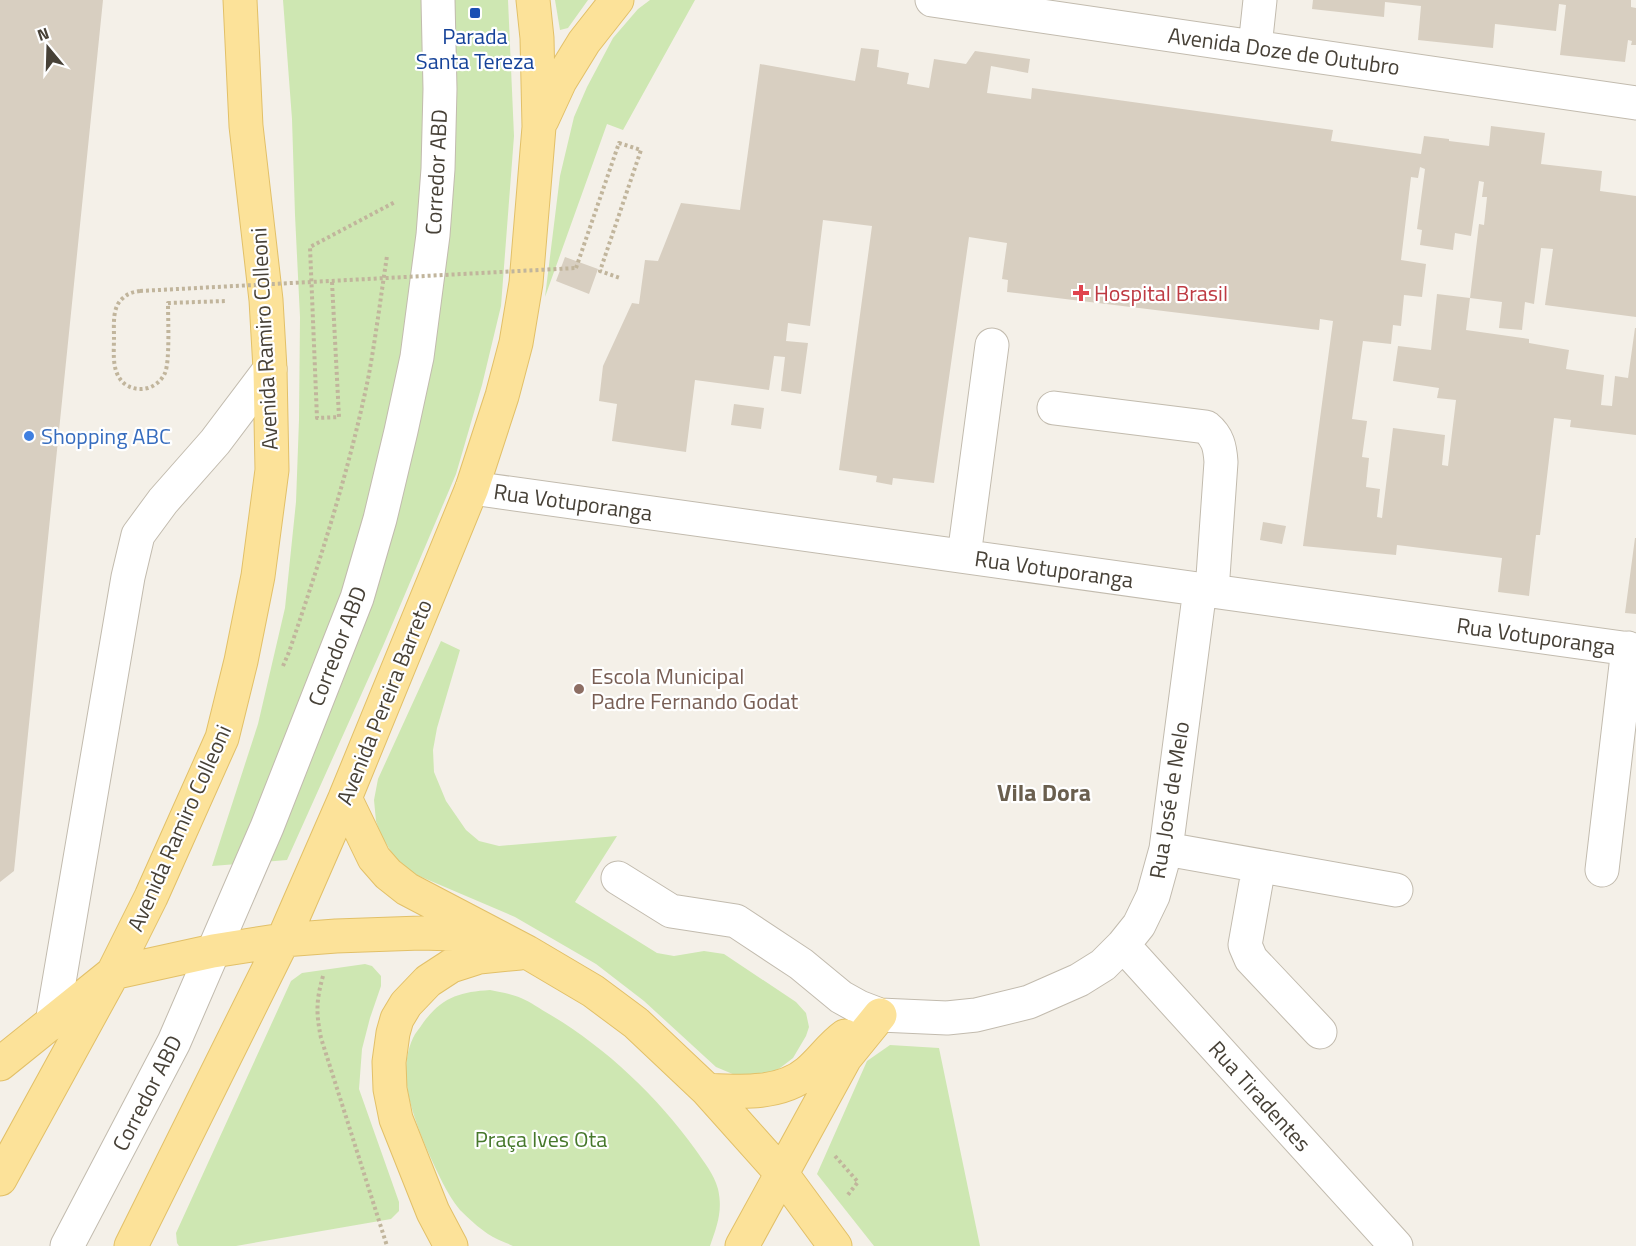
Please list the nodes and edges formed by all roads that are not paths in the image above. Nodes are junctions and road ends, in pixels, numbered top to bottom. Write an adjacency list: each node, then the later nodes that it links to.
1 (240, 0): 11 (main road, Avenida Ramiro Colleoni)
2 (438, 0): 26 (street, Corredor ABD)
3 (533, 0): 9 (main road)
4 (617, 0): 9 (main road)
5 (932, 0): 7 (street, Avenida Doze de Outubro)
6 (1260, 0): 7 (street)
7 (1255, 47): 8 (street, Avenida Doze de Outubro)
8 (1636, 103)
9 (539, 127): 13 (main road, Avenida Pereira Barreto)
10 (992, 345): 14 (street)
11 (270, 369): 28 (main road, Avenida Ramiro Colleoni); 30 (street)
12 (1054, 408): 15 (street, Rua José de Melo)
13 (472, 488): 14 (street, Rua Votuporanga); 17 (main road, Avenida Pereira Barreto)
14 (964, 556): 15 (street, Rua Votuporanga)
15 (1206, 590): 16 (street, Rua Votuporanga); 18 (street, Rua José de Melo)
16 (1632, 649): 20 (street)
17 (345, 798): 23 (main road); 24 (main road, Avenida Pereira Barreto)
18 (1166, 849): 19 (street); 25 (street, Rua José de Melo)
19 (1259, 866): 22 (street); 31 (street)
20 (1602, 870)
21 (618, 879): 29 (street, Rua José de Melo)
22 (1396, 890)
23 (495, 936): 24 (main road); 27 (main road)
24 (284, 940): 26 (main road); 37 (main road, Avenida Pereira Barreto)
25 (1123, 945): 29 (street, Rua José de Melo); 41 (street, Rua Tiradentes)
26 (213, 951): 28 (main road); 36 (street, Corredor ABD)
27 (527, 952): 33 (main road); 38 (main road)
28 (113, 973): 30 (main road); 35 (main road)
29 (880, 1015): 33 (main road); 34 (main road)
30 (52, 1023): 32 (main road)
31 (1320, 1032)
32 (0, 1064)
33 (707, 1090): 34 (main road)
34 (782, 1174): 39 (main road); 40 (main road)
35 (0, 1179)
36 (67, 1246)
37 (131, 1246)
38 (451, 1246)
39 (742, 1246)
40 (835, 1246)
41 (1396, 1246)

